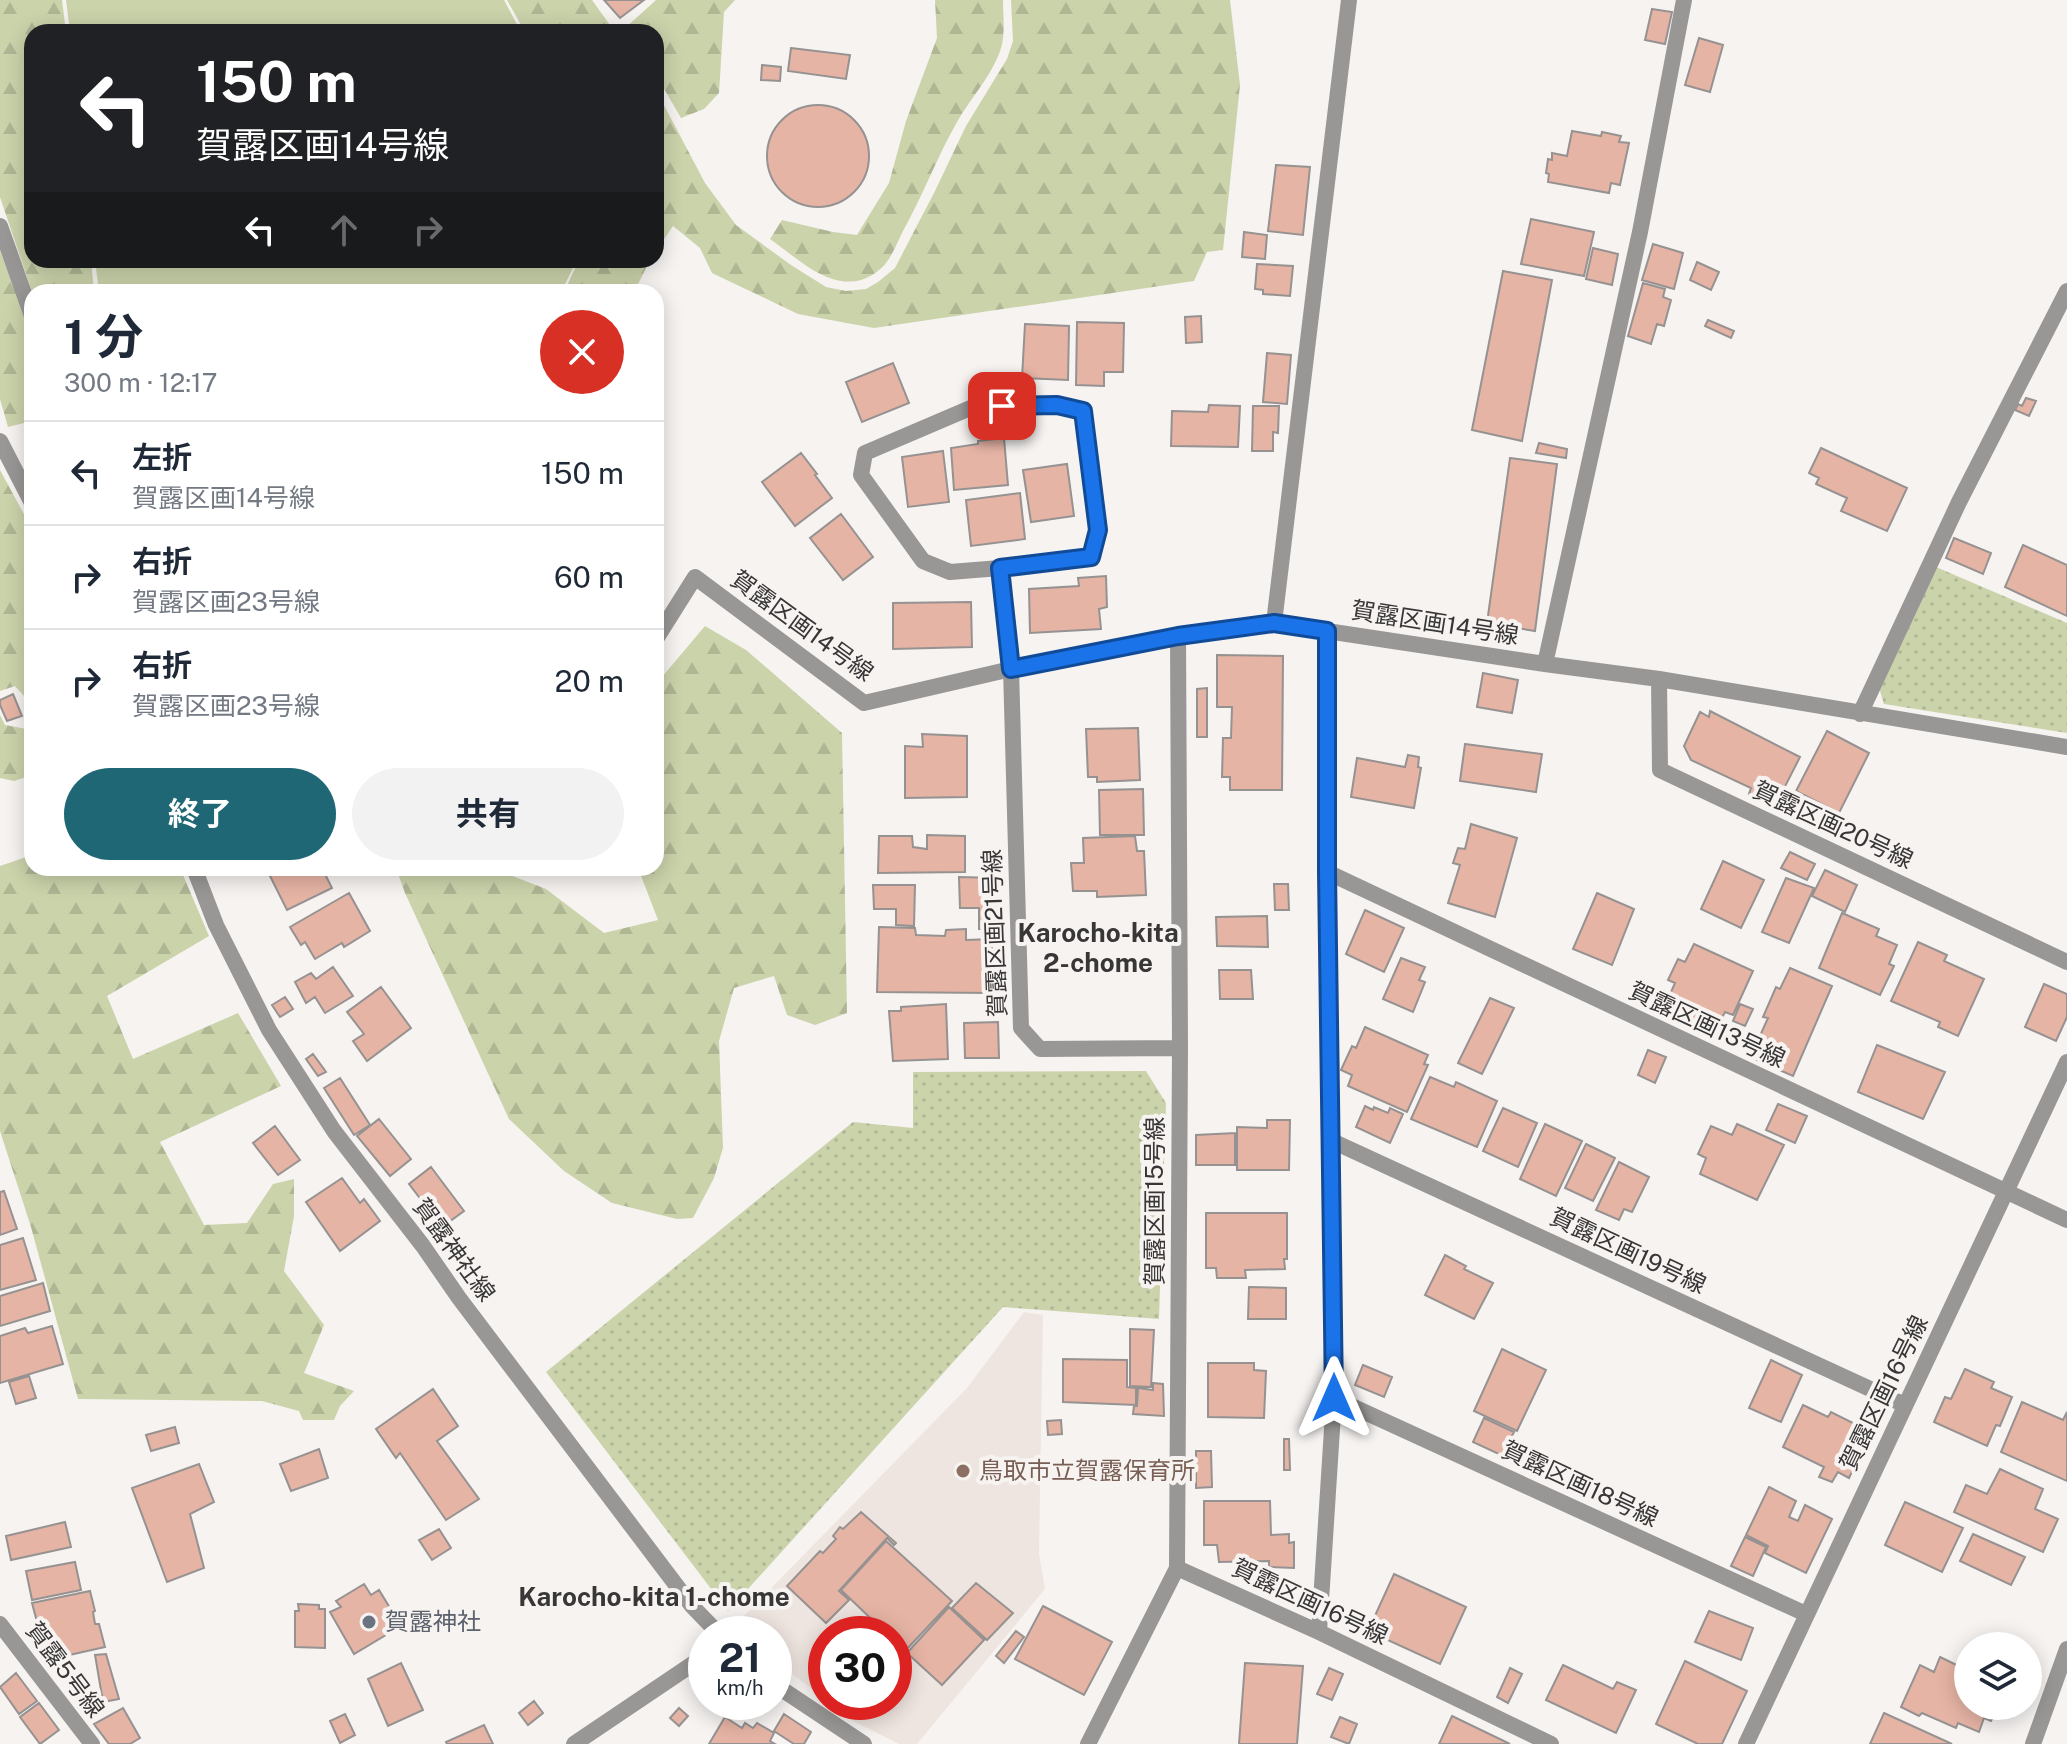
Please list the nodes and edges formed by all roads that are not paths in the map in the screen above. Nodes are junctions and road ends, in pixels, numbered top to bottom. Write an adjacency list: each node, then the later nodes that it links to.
1 (1349, 0): 9 (street)
2 (1684, 0): 13 (street)
3 (0, 226): 5 (street)
4 (2067, 291): 16 (street)
5 (24, 294)
6 (0, 441): 7 (street)
7 (24, 488)
8 (1000, 568): 8 (street); 14 (street, 賀露区画21号線)
9 (1274, 623): 11 (street, 賀露区画14号線); 12 (street, 賀露区画14号線)
10 (664, 626): 14 (street, 賀露区画14号線)
11 (1327, 631): 13 (street, 賀露区画14号線); 18 (street)
12 (1178, 636): 14 (street, 賀露区画14号線); 21 (street, 賀露区画15号線)
13 (1545, 664): 15 (street, 賀露区画14号線)
14 (1011, 669): 21 (street, 賀露区画21号線)
15 (1659, 679): 16 (street, 賀露区画14号線); 20 (street, 賀露区画20号線)
16 (1860, 714): 17 (street, 賀露区画14号線)
17 (2067, 747)
18 (1327, 872): 23 (street); 24 (street, 賀露区画13号線)
19 (197, 876): 30 (street, 賀露神社線)
20 (2067, 962)
21 (1180, 1048): 28 (street, 賀露区画15号線)
22 (2067, 1062): 24 (street, 賀露区画16号線)
23 (1332, 1141): 26 (street); 27 (street, 賀露区画19号線)
24 (2007, 1193): 25 (street, 賀露区画13号線); 27 (street, 賀露区画16号線)
25 (2067, 1220)
26 (1334, 1398): 29 (street, 賀露区画18号線); 32 (street)
27 (1905, 1405): 29 (street, 賀露区画16号線)
28 (1177, 1568): 32 (street, 賀露区画16号線); 39 (street, 賀露区画15号線)
29 (1806, 1614): 41 (street, 賀露区画16号線)
30 (702, 1616)
31 (0, 1624): 36 (street, 賀露5号線)
32 (1319, 1632): 40 (street, 賀露区画16号線)
33 (2067, 1649): 42 (street)
34 (688, 1667): 37 (street)
35 (792, 1696): 38 (street)
36 (92, 1744)
37 (574, 1744)
38 (864, 1744)
39 (1088, 1744)
40 (1551, 1744)
41 (1746, 1744)
42 (2033, 1744)

